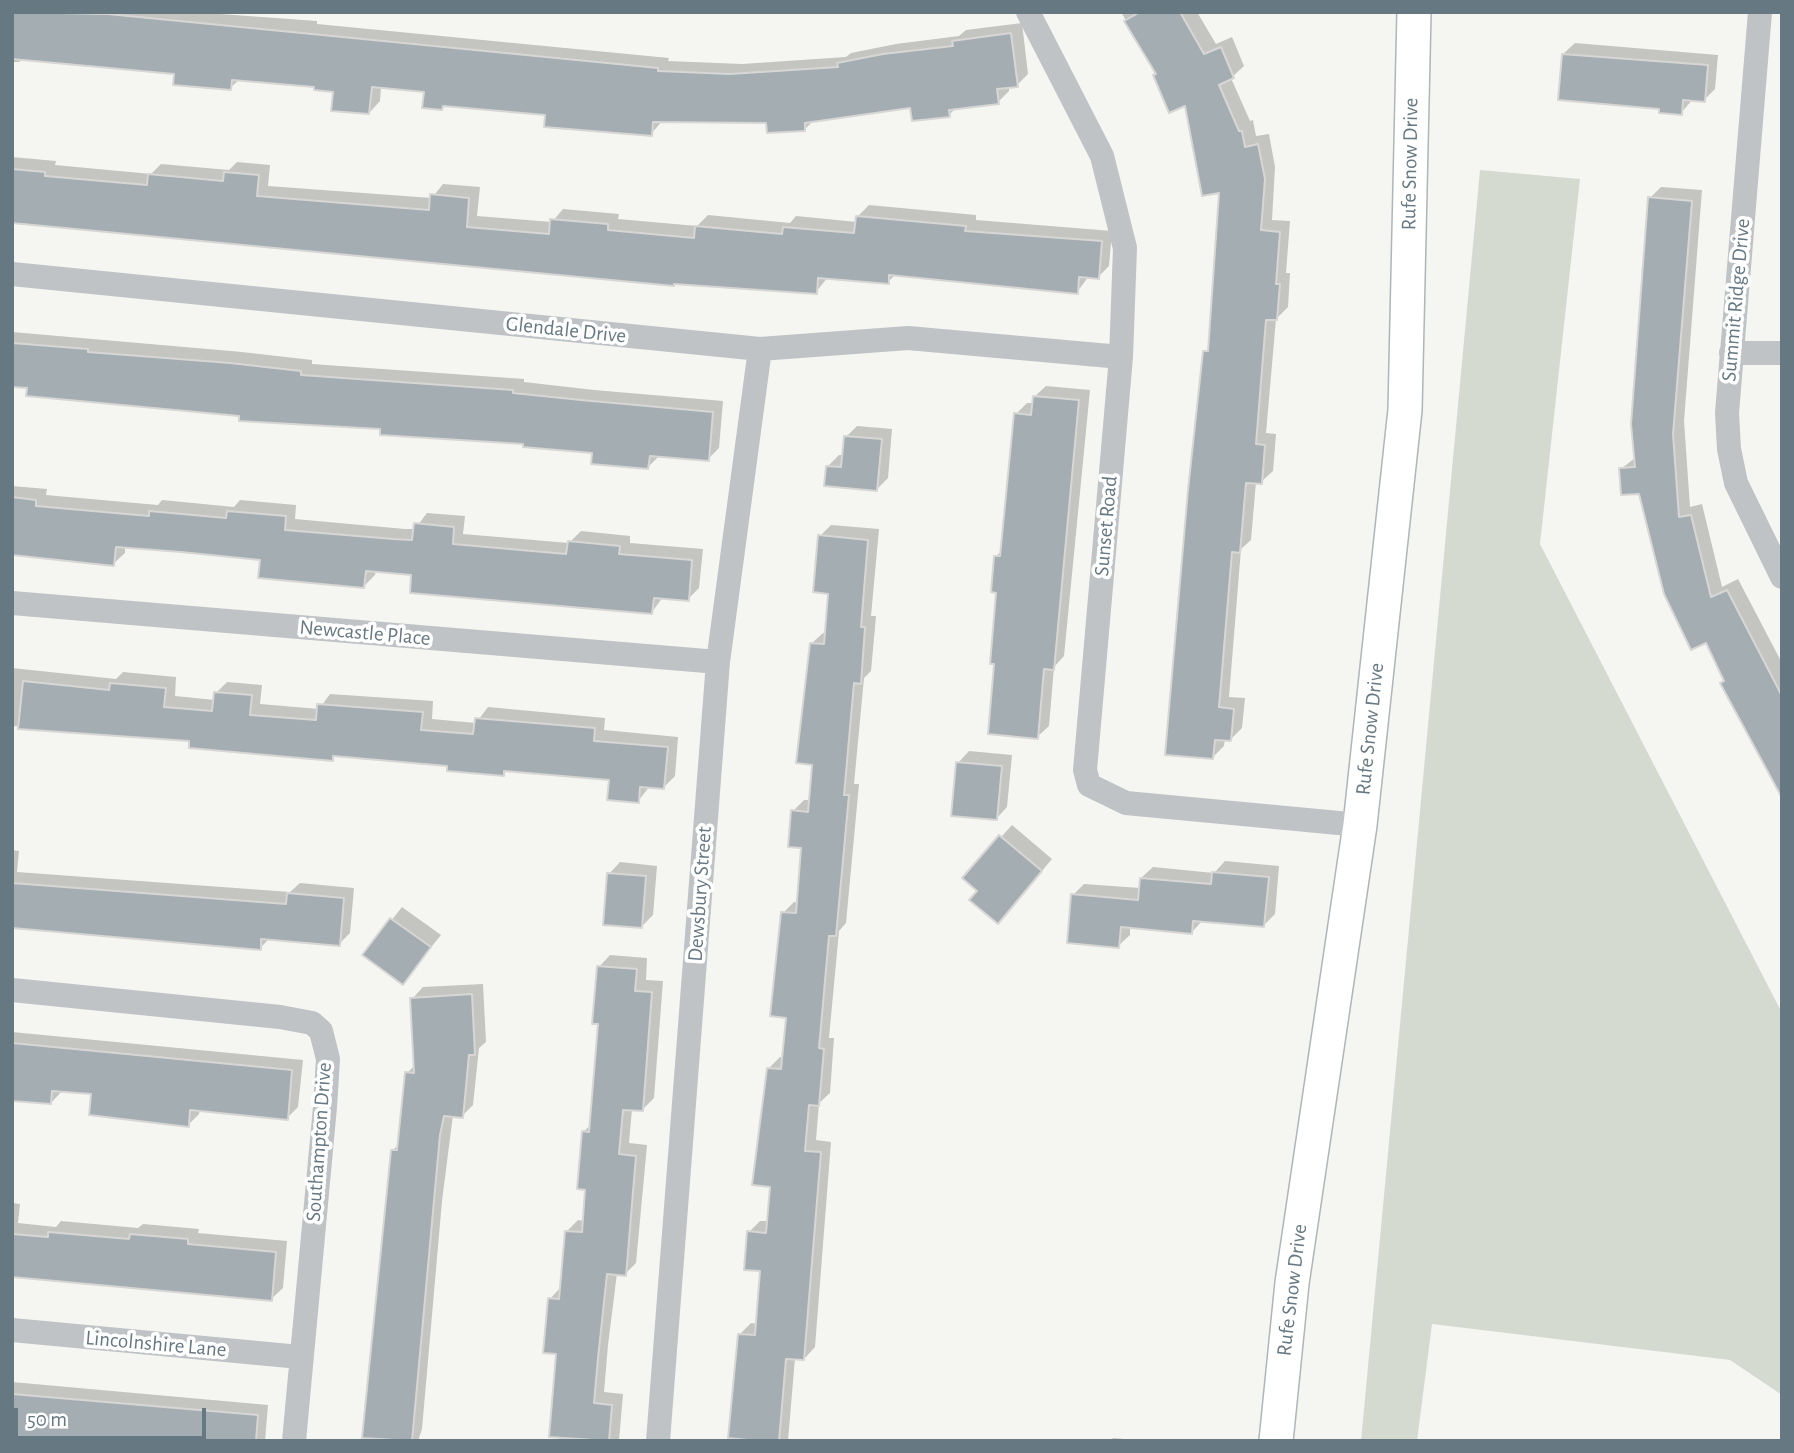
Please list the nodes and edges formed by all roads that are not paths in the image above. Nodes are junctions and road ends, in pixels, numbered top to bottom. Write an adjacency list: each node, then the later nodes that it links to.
1 (1028, 12): 9 (street, Sunset Road)
2 (1414, 12): 13 (main road, Rufe Snow Drive)
3 (1749, 12): 4 (street)
4 (1761, 12): 7 (street, Summit Ridge Drive)
5 (12, 274): 6 (street, Glendale Drive)
6 (760, 349): 9 (street, Glendale Drive); 12 (street, Dewsbury Street)
7 (1731, 353): 8 (street); 10 (street, Summit Ridge Drive)
8 (1782, 353)
9 (1121, 357): 13 (street, Sunset Road)
10 (1782, 577)
11 (12, 603): 12 (street, Newcastle Place)
12 (718, 662): 18 (street, Dewsbury Street)
13 (1360, 825): 19 (main road, Rufe Snow Drive)
14 (12, 990): 16 (street, Southampton Drive)
15 (12, 1330): 16 (street, Lincolnshire Lane)
16 (300, 1357): 17 (street, Southampton Drive)
17 (293, 1441)
18 (657, 1441)
19 (1276, 1441)

